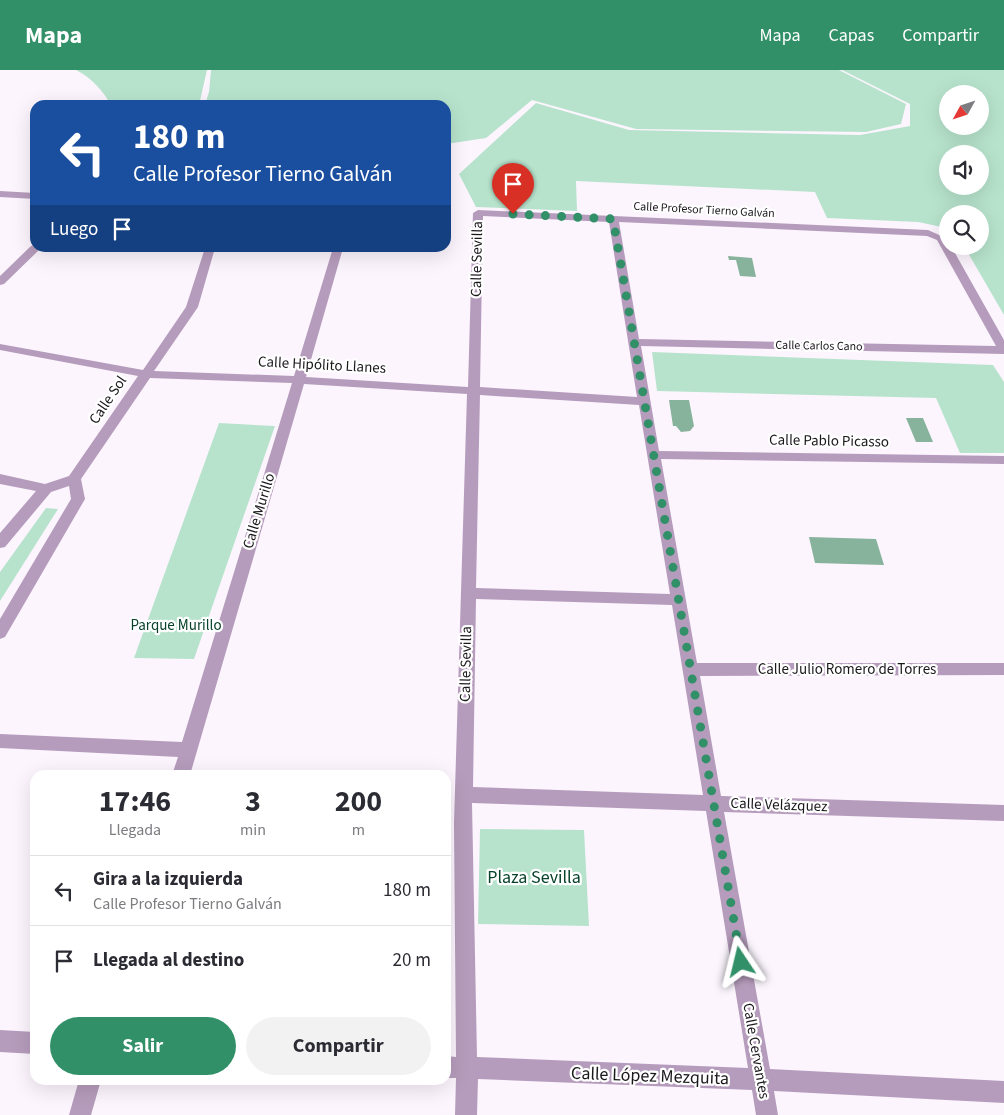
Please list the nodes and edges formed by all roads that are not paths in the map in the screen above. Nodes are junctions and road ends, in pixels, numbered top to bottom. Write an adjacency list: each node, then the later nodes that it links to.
1 (0, 194): 2 (street)
2 (30, 196)
3 (478, 213): 4 (street, Calle Profesor Tierno Galván); 14 (street, Calle Sevilla)
4 (613, 219): 9 (street, Calle Cervantes); 11 (street, Calle Profesor Tierno Galván)
5 (31, 252): 8 (street)
6 (209, 252): 12 (street, Calle Sol)
7 (337, 252): 13 (street, Calle Murillo)
8 (0, 282)
9 (634, 342): 11 (street, Calle Carlos Cano); 15 (street, Calle Cervantes)
10 (0, 346): 12 (street, Calle Hipólito Llanes)
11 (1004, 350)
12 (145, 374): 13 (street, Calle Hipólito Llanes); 18 (street, Calle Sol)
13 (298, 380): 14 (street, Calle Hipólito Llanes); 28 (street, Calle Murillo)
14 (474, 390): 15 (street, Calle Hipólito Llanes); 22 (street, Calle Sevilla)
15 (644, 402): 16 (street, Calle Cervantes)
16 (654, 455): 17 (street, Calle Pablo Picasso); 23 (street, Calle Cervantes)
17 (1004, 460)
18 (74, 479): 20 (street); 24 (street)
19 (0, 480): 20 (street)
20 (46, 489): 21 (street)
21 (0, 543)
22 (468, 592): 23 (street); 30 (street, Calle Sevilla)
23 (679, 600): 26 (street, Calle Cervantes)
24 (0, 633)
25 (1004, 669): 26 (street, Calle Julio Romero de Torres)
26 (690, 670): 31 (street, Calle Cervantes)
27 (0, 741): 28 (street)
28 (188, 750): 29 (street, Calle Murillo)
29 (182, 770)
30 (464, 794): 31 (street, Calle Velázquez); 35 (street, Calle Sevilla)
31 (714, 803): 32 (street, Calle Velázquez); 36 (street, Calle Cervantes)
32 (1004, 813)
33 (0, 1041): 34 (street)
34 (30, 1043)
35 (457, 1068): 36 (street, Calle López Mezquita); 40 (street, Calle Sevilla)
36 (761, 1080): 38 (street, Calle López Mezquita); 41 (street, Calle Cervantes)
37 (89, 1085): 39 (street)
38 (1004, 1092)
39 (80, 1115)
40 (466, 1115)
41 (767, 1115)

